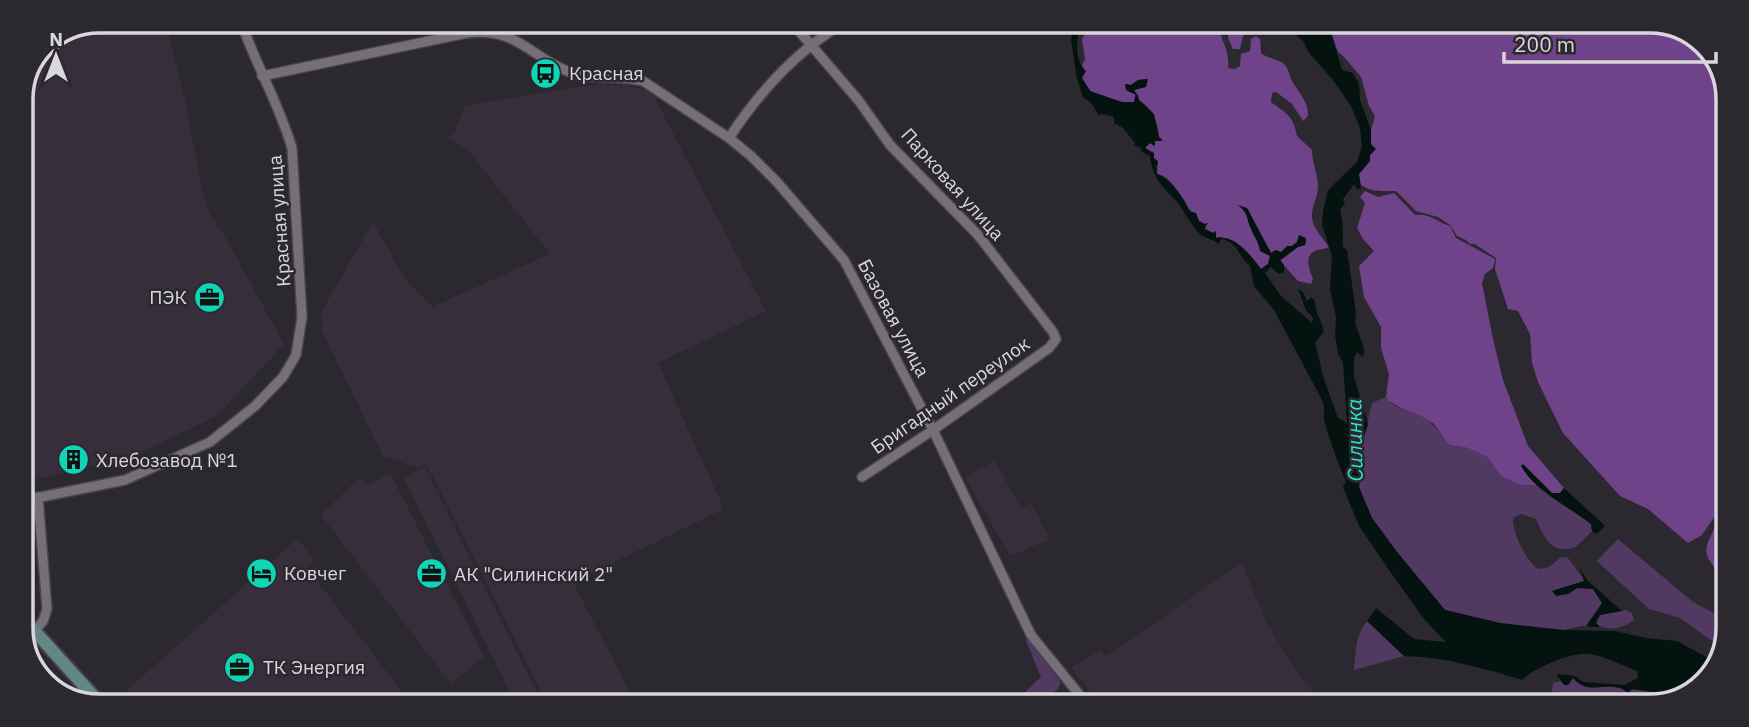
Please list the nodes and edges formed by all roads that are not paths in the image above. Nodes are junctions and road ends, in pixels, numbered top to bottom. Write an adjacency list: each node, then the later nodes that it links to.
1 (245, 33): 7 (street, Красная улица)
2 (452, 33): 7 (street)
3 (497, 33): 8 (street, Базовая улица)
4 (803, 33): 6 (street, Парковая улица)
5 (825, 33): 6 (street)
6 (811, 45): 8 (street); 9 (street, Парковая улица)
7 (262, 76): 12 (street, Красная улица)
8 (729, 138): 10 (street, Базовая улица)
9 (1056, 340): 10 (street, Бригадный переулок)
10 (933, 430): 11 (street, Бригадный переулок); 16 (street, Базовая улица)
11 (862, 477)
12 (38, 497): 13 (street, Красная улица); 14 (street)
13 (33, 498)
14 (34, 631): 15 (main road)
15 (90, 693)
16 (1079, 694)

